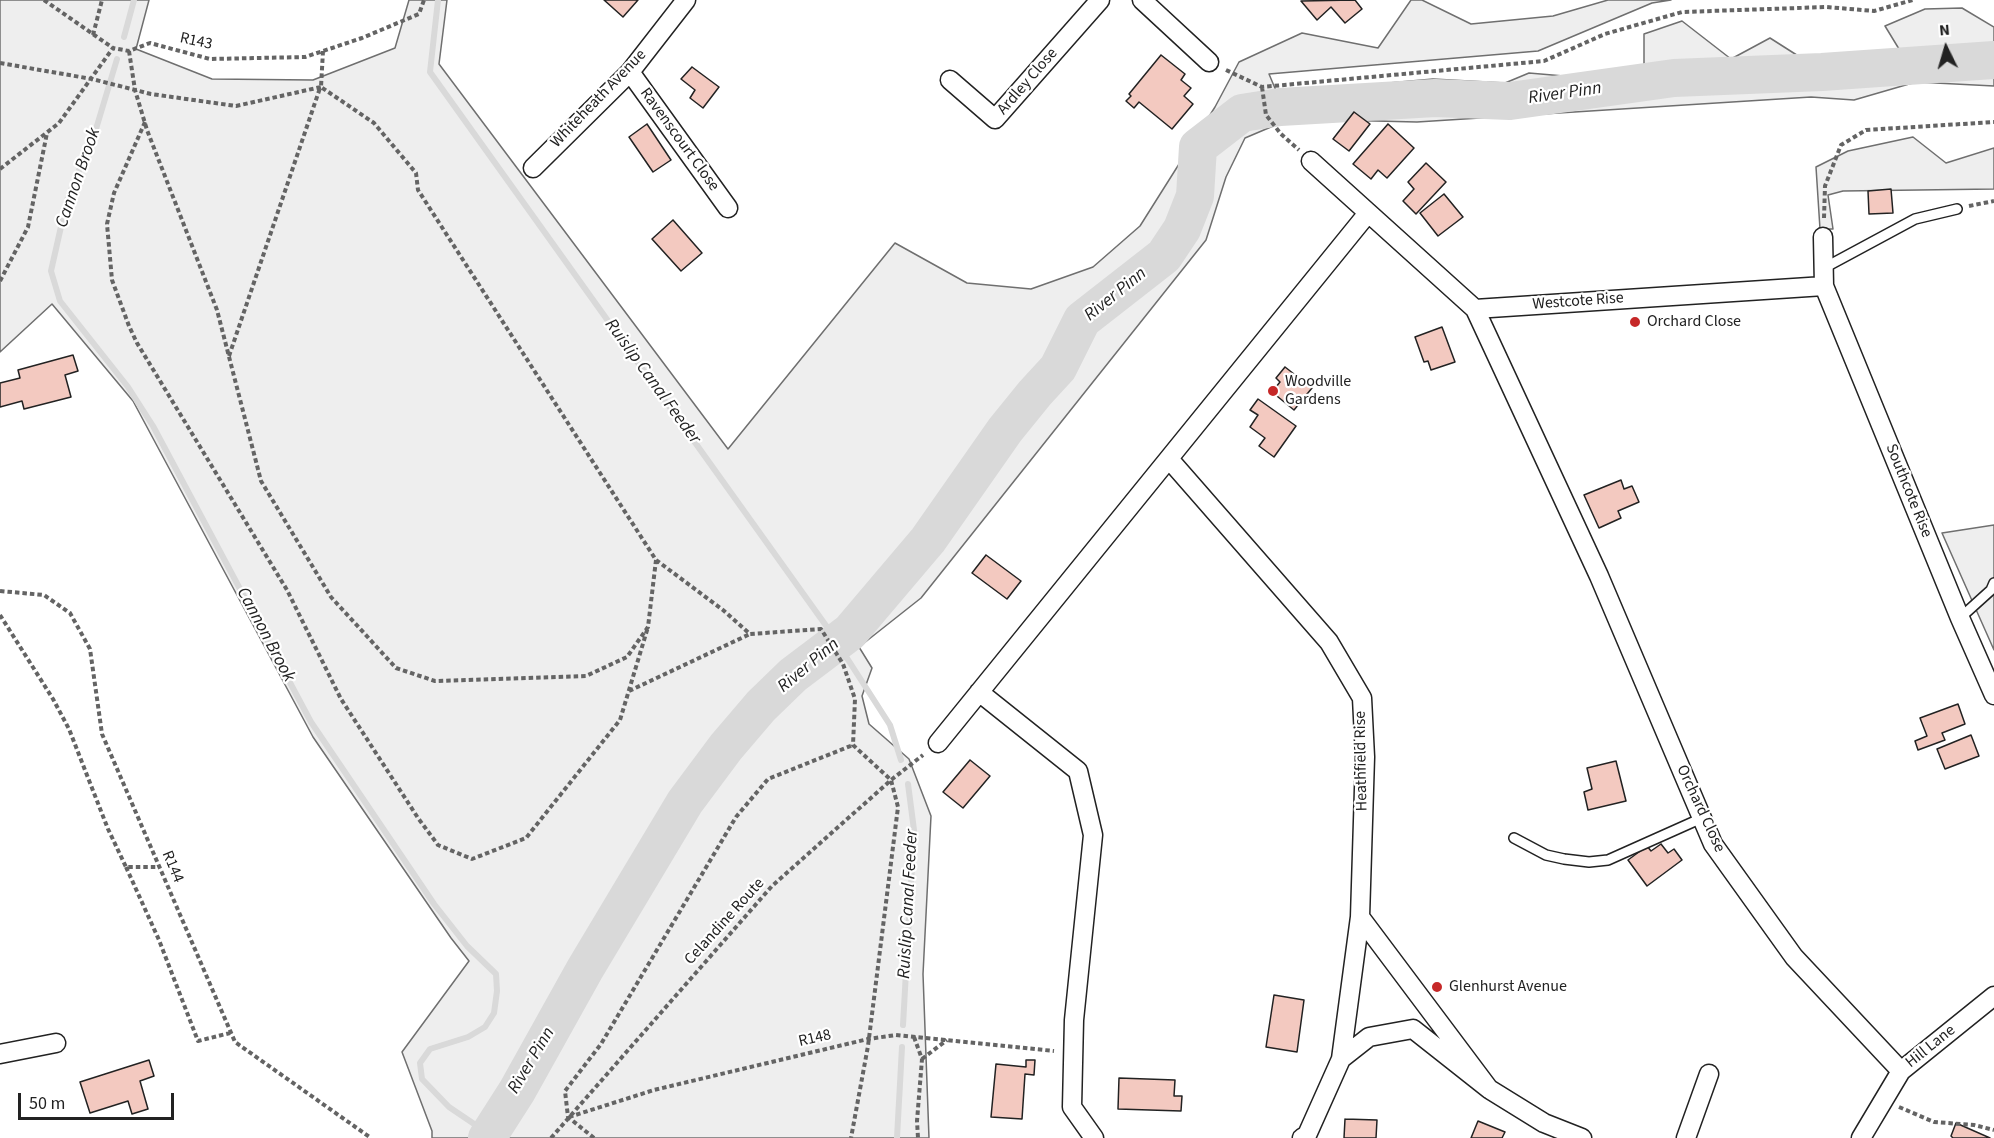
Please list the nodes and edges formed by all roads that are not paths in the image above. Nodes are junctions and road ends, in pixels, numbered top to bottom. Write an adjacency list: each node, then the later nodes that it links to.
1 (686, 0): 5 (street, Whiteheath Avenue)
2 (1100, 0): 6 (street, Ardley Close)
3 (1143, 0): 4 (street)
4 (1209, 62)
5 (630, 72): 8 (street, Whiteheath Avenue); 9 (street, Ravenscourt Close)
6 (950, 80)
7 (1311, 161): 11 (street)
8 (533, 168)
9 (728, 208)
10 (1957, 209): 13 (lane)
11 (1368, 213): 14 (street); 15 (street)
12 (1823, 237): 13 (street)
13 (1824, 277): 14 (street, Westcote Rise); 17 (street, Southcote Rise)
14 (1475, 309): 21 (street, Orchard Close)
15 (1169, 459): 18 (street); 23 (street, Heathfield Rise)
16 (1994, 583): 17 (lane)
17 (1960, 618): 19 (street, Southcote Rise)
18 (979, 692): 20 (street); 32 (street)
19 (1994, 695)
20 (938, 743)
21 (1702, 818): 22 (lane); 28 (street, Orchard Close)
22 (1514, 838)
23 (1360, 917): 27 (street); 30 (street)
24 (1994, 996): 28 (street, Hill Lane)
25 (56, 1043): 26 (street)
26 (0, 1054)
27 (1341, 1059): 30 (street); 33 (street)
28 (1901, 1071): 36 (street, Hill Lane)
29 (1709, 1074): 35 (street)
30 (1489, 1089): 31 (street)
31 (1540, 1131): 34 (street)
32 (1094, 1138)
33 (1302, 1138)
34 (1582, 1138)
35 (1686, 1138)
36 (1861, 1138)

